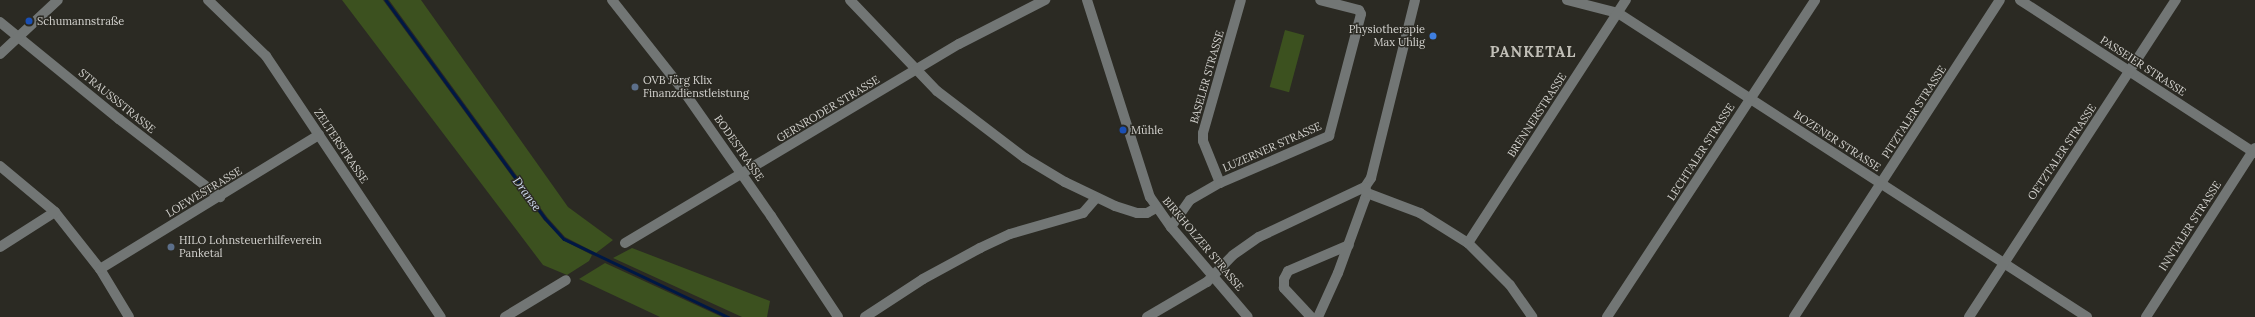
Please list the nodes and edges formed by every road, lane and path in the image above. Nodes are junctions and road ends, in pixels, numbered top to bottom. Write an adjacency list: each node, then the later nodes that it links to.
1 (58, 0): 18 (street)
2 (208, 0): 23 (street, ZELTERSTRASSE)
3 (612, 0): 26 (street, BODESTRASSE)
4 (850, 0): 20 (street)
5 (1045, 0): 20 (street, GERNRODER STRASSE)
6 (1087, 0): 32 (street, BIRKHOLZER STRASSE)
7 (1241, 0): 27 (street, BASELER STRASSE)
8 (1320, 0): 27 (street, LUZERNER STRASSE)
9 (1415, 0): 29 (street)
10 (1567, 0): 16 (street, BOZENER STRASSE)
11 (1626, 0): 16 (street, BRENNERSTRASSE)
12 (1815, 0): 22 (street, LECHTALER STRASSE)
13 (2000, 0): 28 (street, PITZTALER STRASSE)
14 (2020, 0): 21 (street, PASSEIER STRASSE)
15 (2176, 0): 21 (street, OETZTALER STRASSE)
16 (1618, 13): 22 (street, BOZENER STRASSE); 36 (street, BRENNERSTRASSE)
17 (0, 22): 18 (street, STRAUSSSTRASSE)
18 (18, 37): 19 (street); 30 (street, STRAUSSSTRASSE)
19 (0, 54)
20 (916, 69): 26 (street, GERNRODER STRASSE); 31 (street)
21 (2130, 71): 24 (street, PASSEIER STRASSE); 39 (street, OETZTALER STRASSE)
22 (1751, 99): 28 (street, BOZENER STRASSE); 53 (street, LECHTALER STRASSE)
23 (319, 135): 30 (street, LOEWESTRASSE); 44 (street, ZELTERSTRASSE)
24 (2254, 151): 57 (street, INNTALER STRASSE)
25 (0, 166): 33 (street)
26 (742, 174): 35 (street, GERNRODER STRASSE); 46 (street, BODESTRASSE)
27 (1220, 182): 34 (street, LUZERNER STRASSE)
28 (1881, 185): 39 (street, BOZENER STRASSE); 54 (street, PITZTALER STRASSE)
29 (1366, 190): 36 (street); 37 (street); 41 (street)
30 (220, 197): 40 (street, LOEWESTRASSE)
31 (1096, 198): 32 (street); 47 (street)
32 (1156, 208): 34 (street, BIRKHOLZER STRASSE)
33 (55, 212): 38 (street); 40 (street)
34 (1171, 227): 41 (street, BIRKHOLZER STRASSE)
35 (626, 243)
36 (1468, 243): 52 (street)
37 (1349, 245): 50 (street); 51 (street)
38 (0, 247)
39 (2003, 264): 55 (street, OETZTALER STRASSE); 56 (street, BOZENER STRASSE)
40 (100, 269): 43 (street)
41 (1214, 276): 48 (street); 49 (street, BIRKHOLZER STRASSE)
42 (566, 280): 45 (street)
43 (129, 317)
44 (441, 317)
45 (505, 317)
46 (838, 317)
47 (865, 317)
48 (1147, 317)
49 (1248, 317)
50 (1311, 317)
51 (1318, 317)
52 (1532, 317)
53 (1607, 317)
54 (1794, 317)
55 (1968, 317)
56 (2087, 317)
57 (2146, 317)

